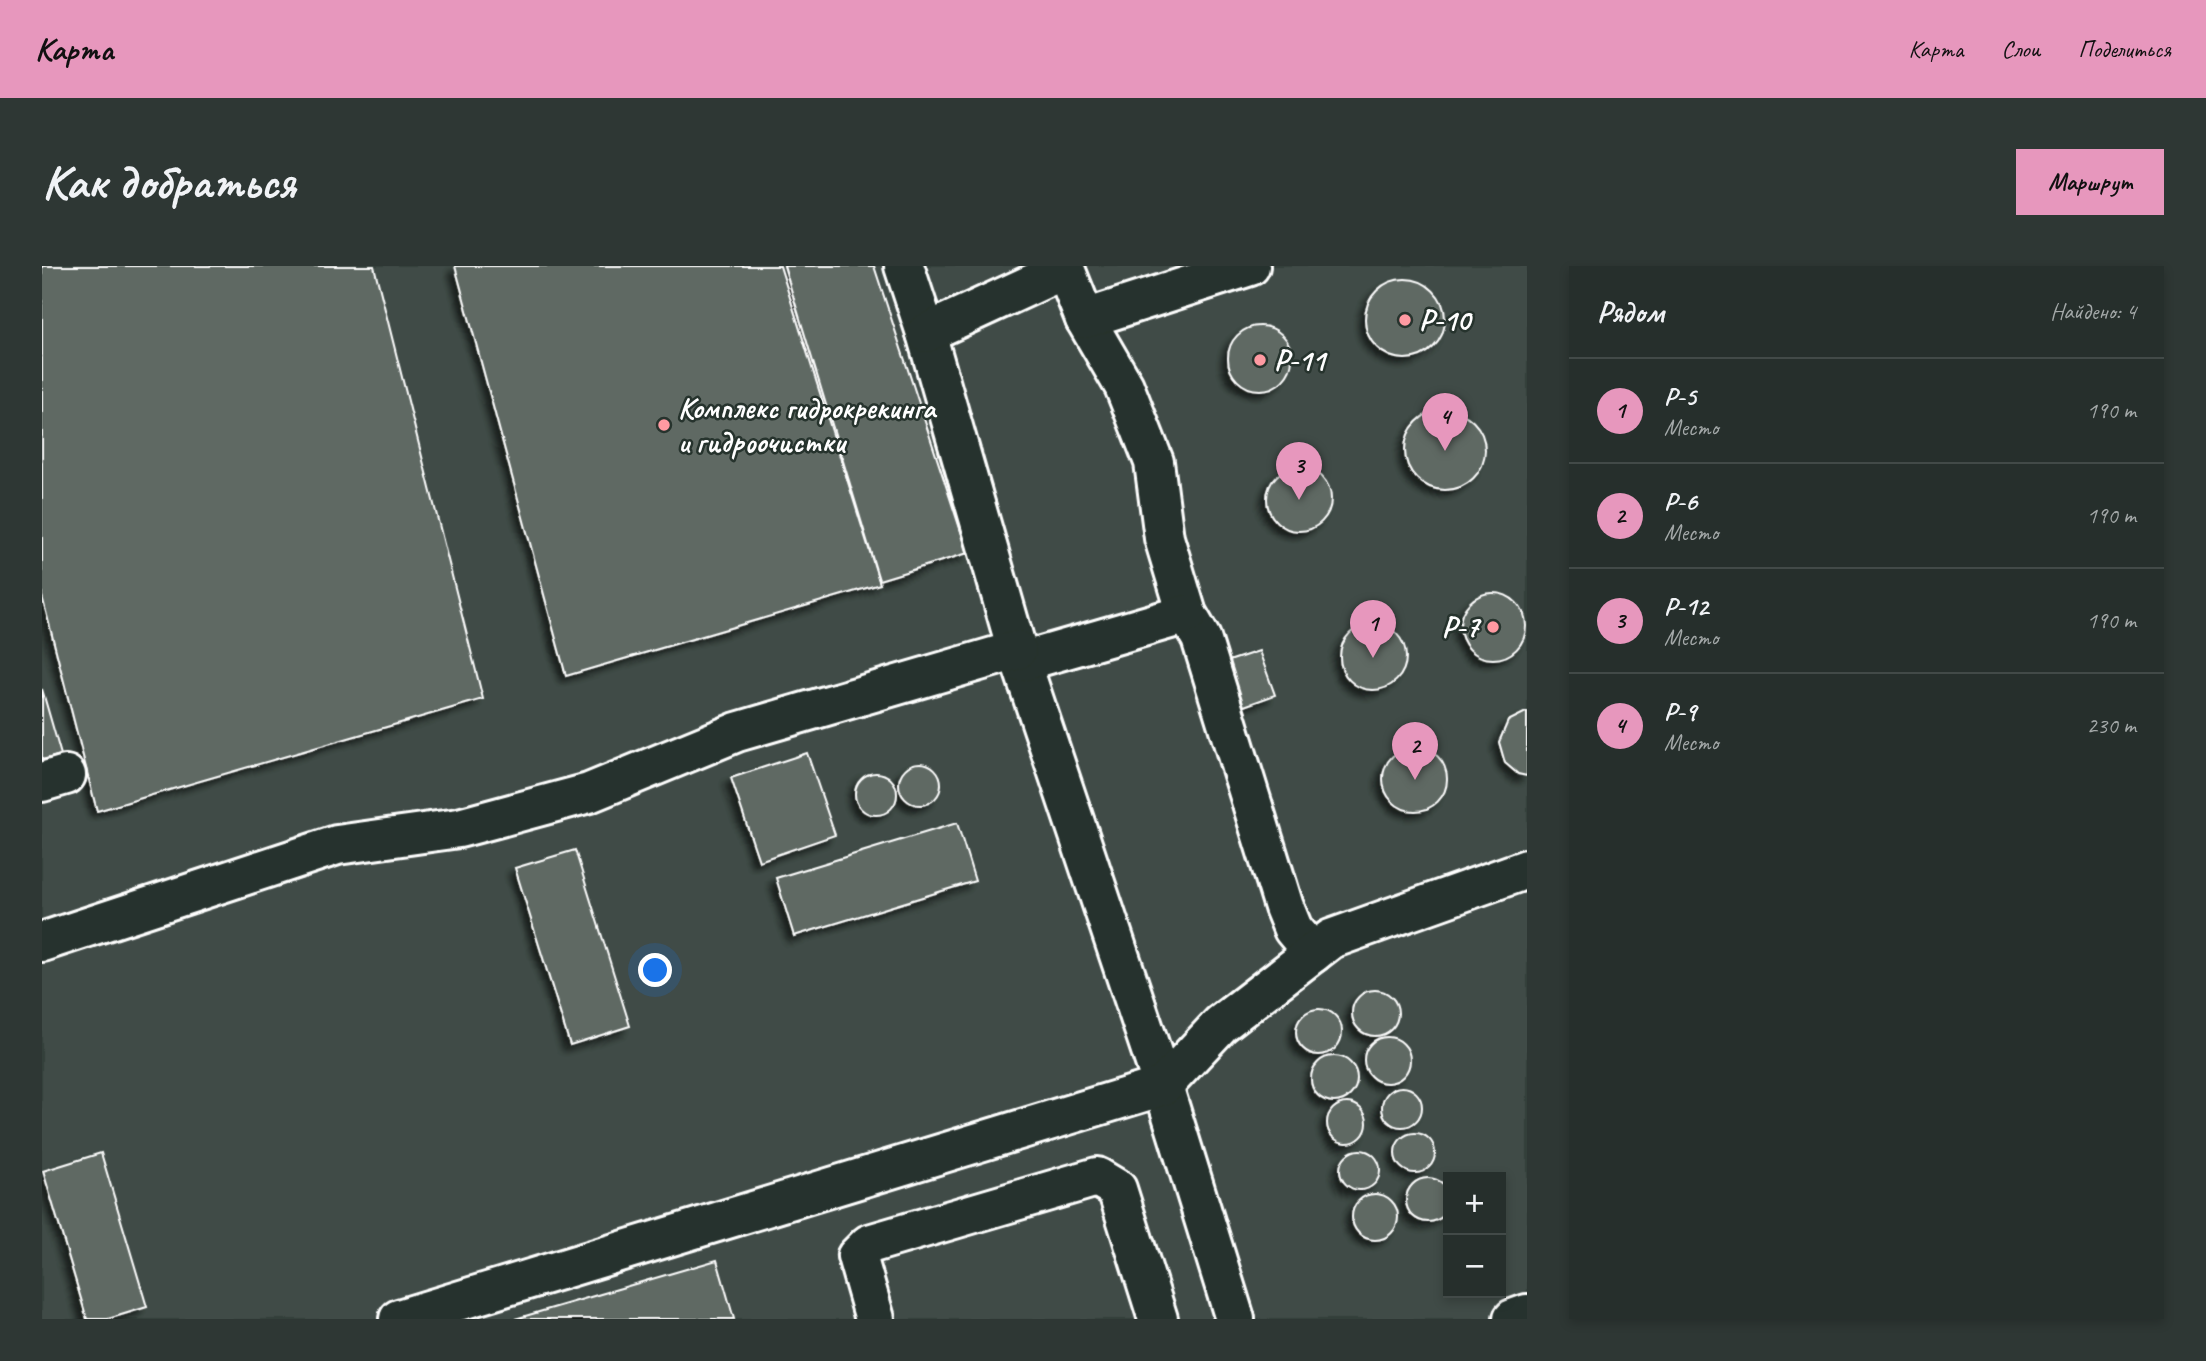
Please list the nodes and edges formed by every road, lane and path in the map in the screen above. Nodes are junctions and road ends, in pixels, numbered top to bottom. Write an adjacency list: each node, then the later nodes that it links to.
1 (904, 266): 5 (lane)
2 (1250, 266): 4 (lane)
3 (1065, 268): 4 (lane); 5 (lane)
4 (1085, 319): 6 (lane)
5 (926, 333): 7 (lane)
6 (1186, 614): 7 (lane); 10 (lane)
7 (1019, 656): 9 (lane); 11 (lane)
8 (1527, 869): 10 (lane)
9 (42, 942)
10 (1313, 953): 11 (lane)
11 (1163, 1086): 13 (lane); 16 (lane)
12 (1527, 1314): 17 (lane)
13 (399, 1319)
14 (875, 1319): 15 (lane)
15 (1158, 1319)
16 (1234, 1319)
17 (1513, 1319)

